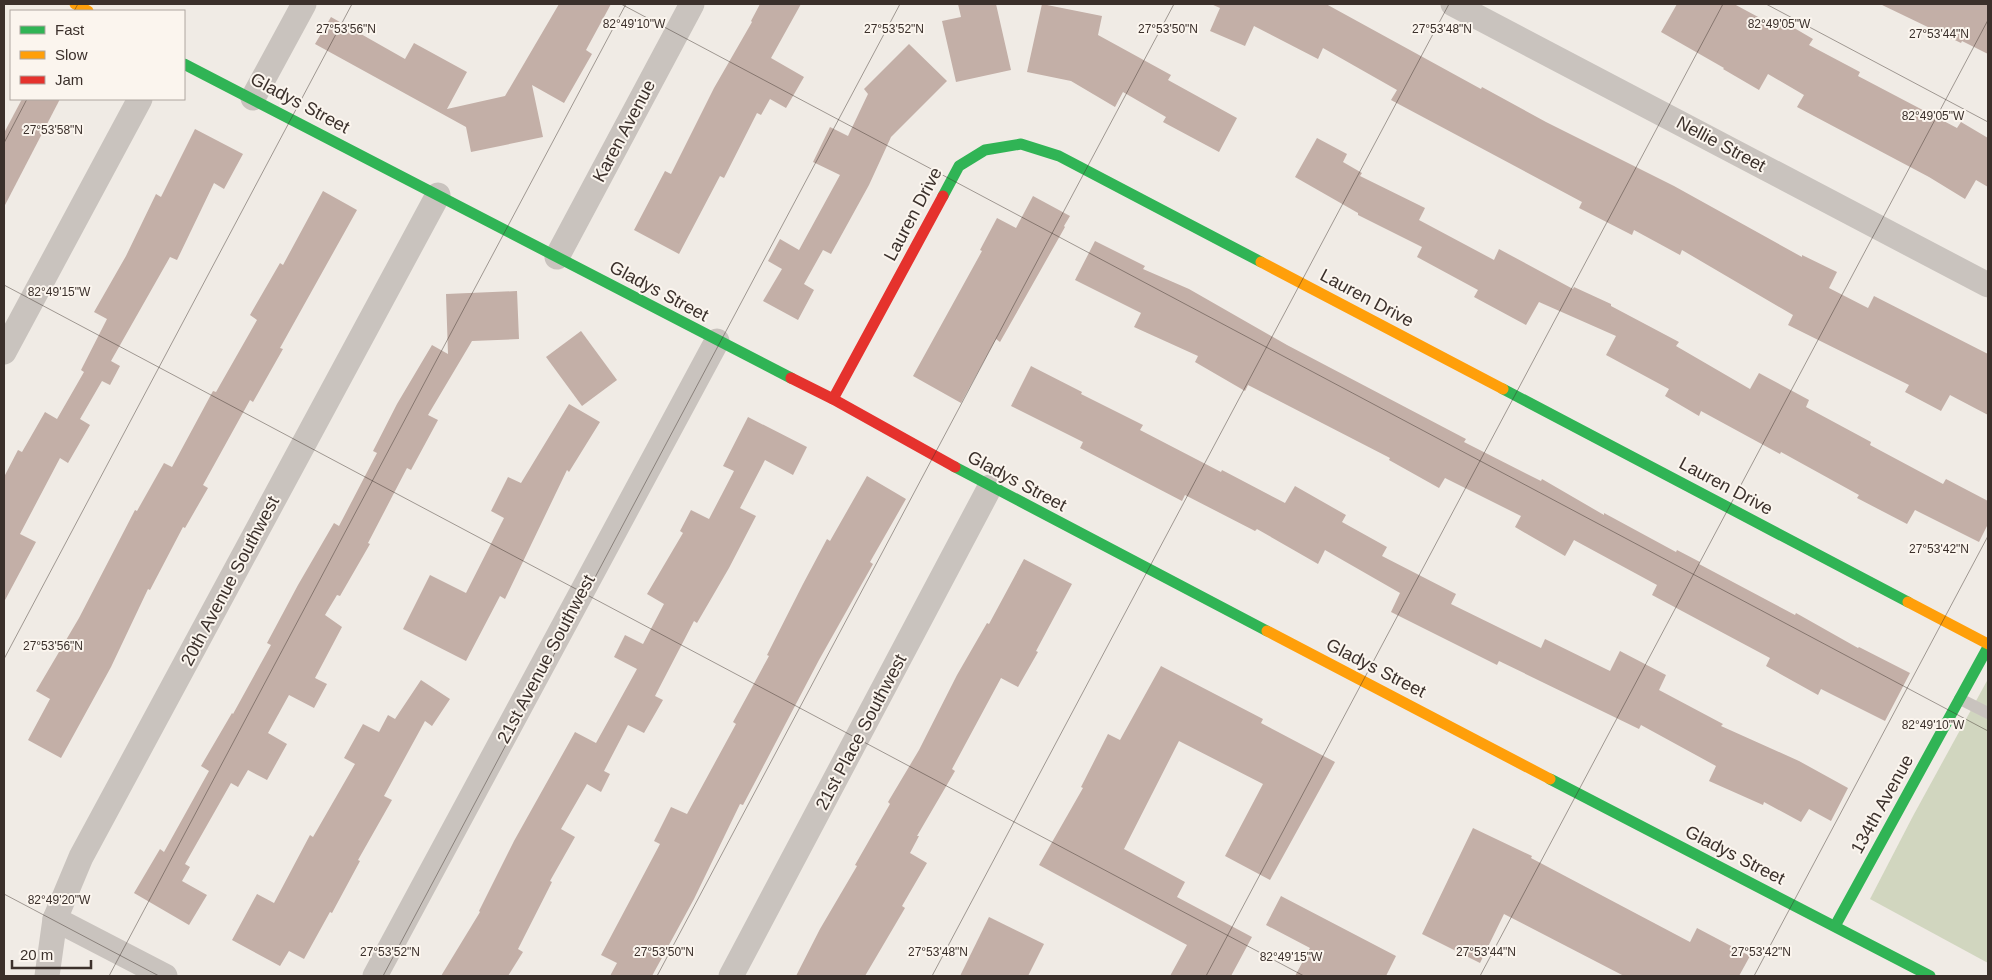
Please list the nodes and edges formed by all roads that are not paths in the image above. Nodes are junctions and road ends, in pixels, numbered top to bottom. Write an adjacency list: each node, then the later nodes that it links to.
1 (75, 4): 5 (street)
2 (304, 4): 7 (street)
3 (692, 4): 10 (street, Karen Avenue)
4 (1453, 4): 11 (street, Nellie Street)
5 (86, 10)
6 (185, 64): 7 (street, Gladys Street)
7 (253, 98): 9 (street, Gladys Street)
8 (139, 100): 13 (street)
9 (438, 195): 10 (street, Gladys Street); 19 (street, 20th Avenue Southwest)
10 (557, 257): 12 (street, Gladys Street)
11 (1988, 285)
12 (717, 341): 14 (street, Gladys Street); 23 (street, 21st Avenue Southwest)
13 (4, 352)
14 (833, 399): 15 (street, Gladys Street); 16 (street, Lauren Drive)
15 (990, 487): 20 (street, Gladys Street); 24 (street, 21st Place Southwest)
16 (1988, 646): 17 (street, 134th Avenue)
17 (1960, 699): 18 (lane); 20 (street, 134th Avenue)
18 (1988, 713)
19 (55, 920): 21 (street, 20th Avenue Southwest); 22 (street)
20 (1835, 926): 25 (street, Gladys Street)
21 (47, 976)
22 (165, 976)
23 (375, 976)
24 (731, 976)
25 (1930, 976)

